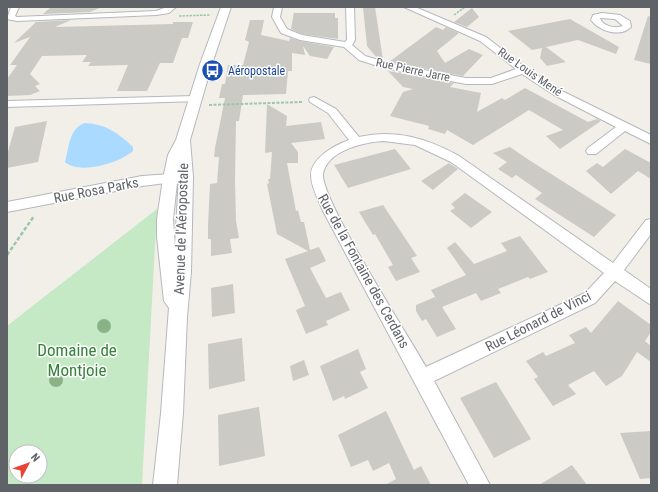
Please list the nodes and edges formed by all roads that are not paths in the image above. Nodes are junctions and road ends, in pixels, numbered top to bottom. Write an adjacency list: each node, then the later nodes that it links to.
1 (15, 7): 6 (street)
2 (226, 7): 10 (street, Avenue de l'Aéropostale)
3 (278, 7): 7 (street)
4 (350, 7): 7 (street)
5 (408, 7): 8 (street, Rue Louis Mené)
6 (169, 9)
7 (347, 45): 8 (street, Rue Pierre Jarre)
8 (523, 70): 12 (street, Rue Louis Mené)
9 (314, 100): 14 (street)
10 (194, 102): 11 (street); 16 (street, Avenue de l'Aéropostale)
11 (7, 104)
12 (623, 127): 13 (street, Rue Louis Mené); 15 (street)
13 (651, 140)
14 (356, 141): 19 (street, Rue de la Fontaine des Cerdans); 21 (street, Rue de la Fontaine des Cerdans)
15 (592, 151)
16 (178, 178): 17 (street, Rue Rosa Parks); 22 (street, Avenue de l'Aéropostale)
17 (7, 207)
18 (651, 224): 19 (street, Rue Léonard de Vinci)
19 (615, 271): 20 (street, Rue de la Fontaine des Cerdans); 21 (street, Rue Léonard de Vinci)
20 (651, 298)
21 (423, 377): 23 (street, Rue de la Fontaine des Cerdans)
22 (165, 485)
23 (480, 485)

